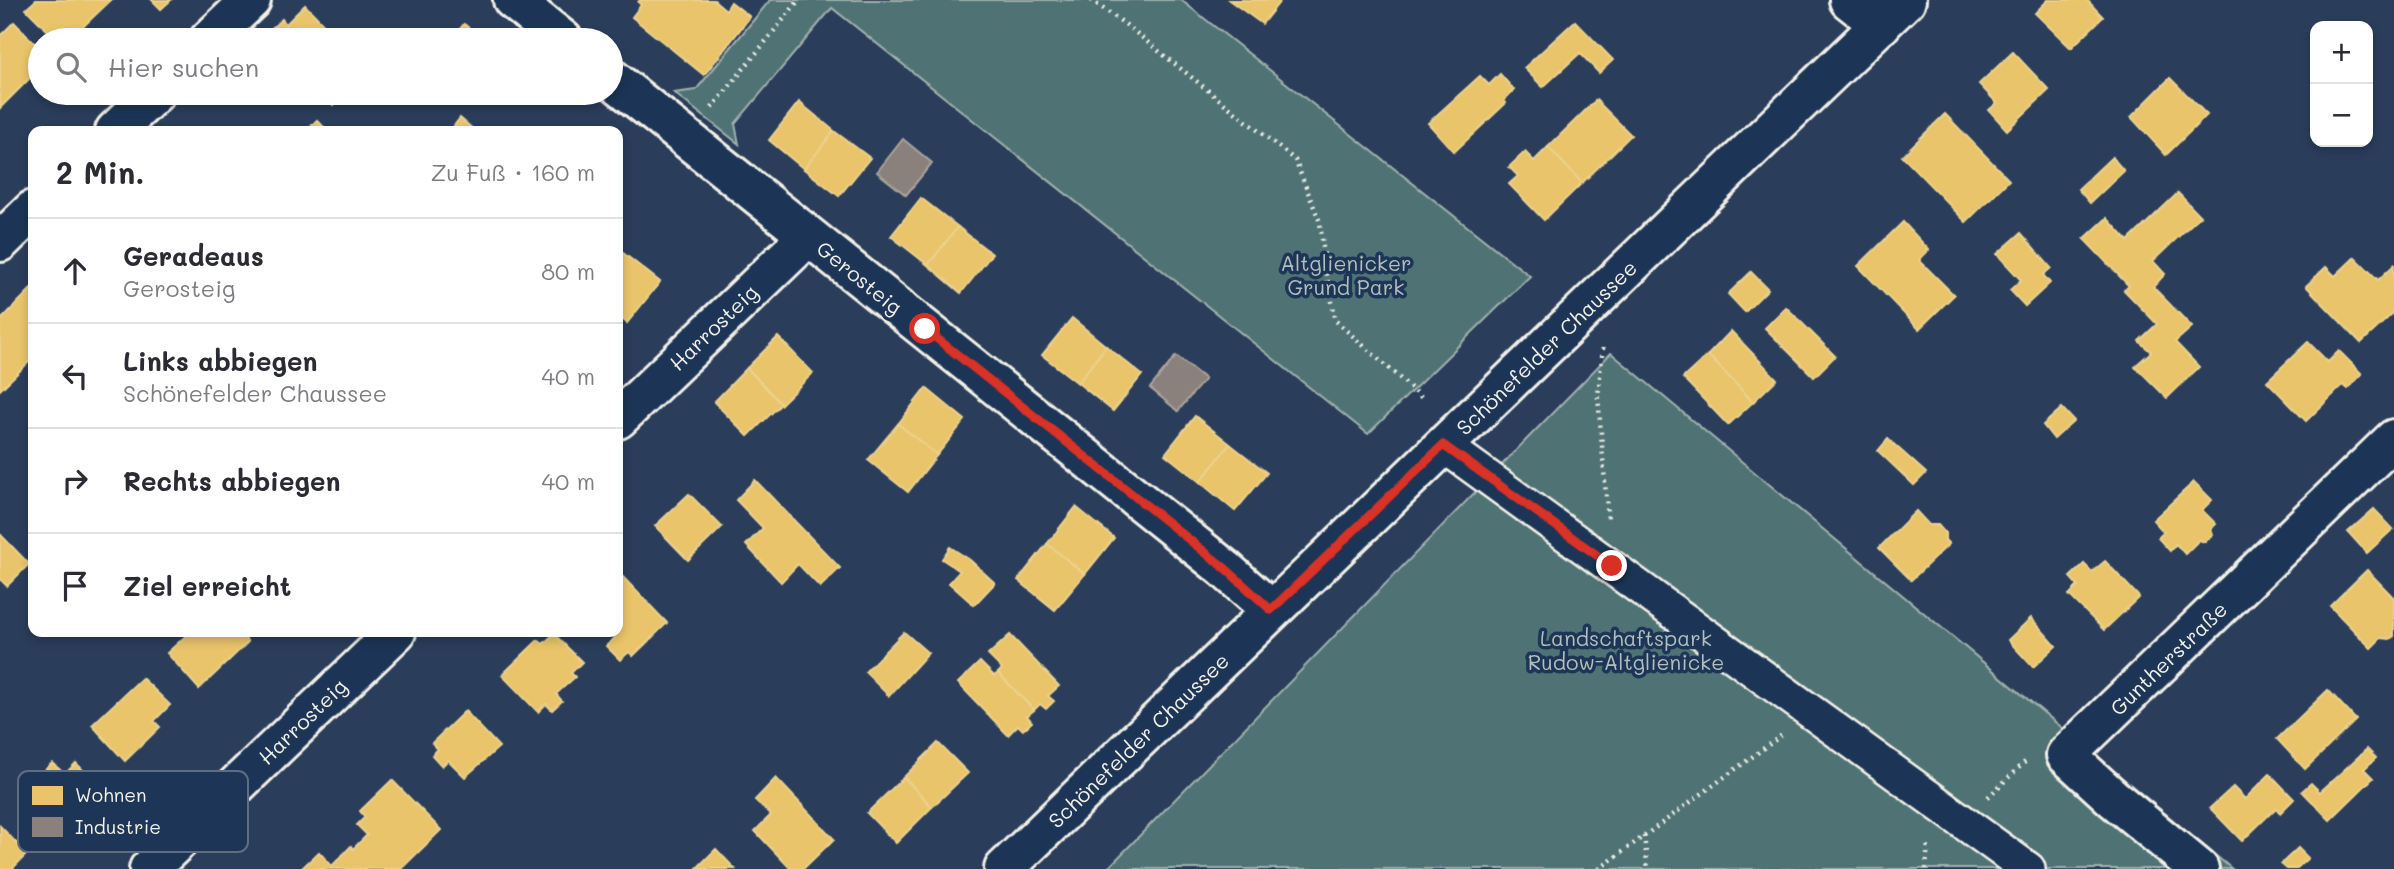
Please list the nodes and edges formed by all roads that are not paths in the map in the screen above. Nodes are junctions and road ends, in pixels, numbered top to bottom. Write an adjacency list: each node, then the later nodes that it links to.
1 (251, 0): 5 (street)
2 (513, 0): 6 (street)
3 (1849, 0): 4 (street)
4 (1894, 13): 15 (street, Schönefelder Chaussee)
5 (222, 28)
6 (548, 28)
7 (623, 88): 11 (street, Gerosteig)
8 (142, 105): 9 (street)
9 (120, 126)
10 (28, 214): 12 (street)
11 (804, 233): 13 (street, Harrosteig); 16 (street, Gerosteig)
12 (0, 242)
13 (623, 414)
14 (2394, 439): 23 (street, Guntherstraße)
15 (1443, 445): 16 (street, Schönefelder Chaussee); 22 (street)
16 (1271, 610): 21 (street, Schönefelder Chaussee)
17 (391, 637): 18 (street, Harrosteig)
18 (248, 774)
19 (167, 852): 20 (street, Harrosteig)
20 (149, 869)
21 (1004, 869)
22 (2028, 869)
23 (2199, 869)

